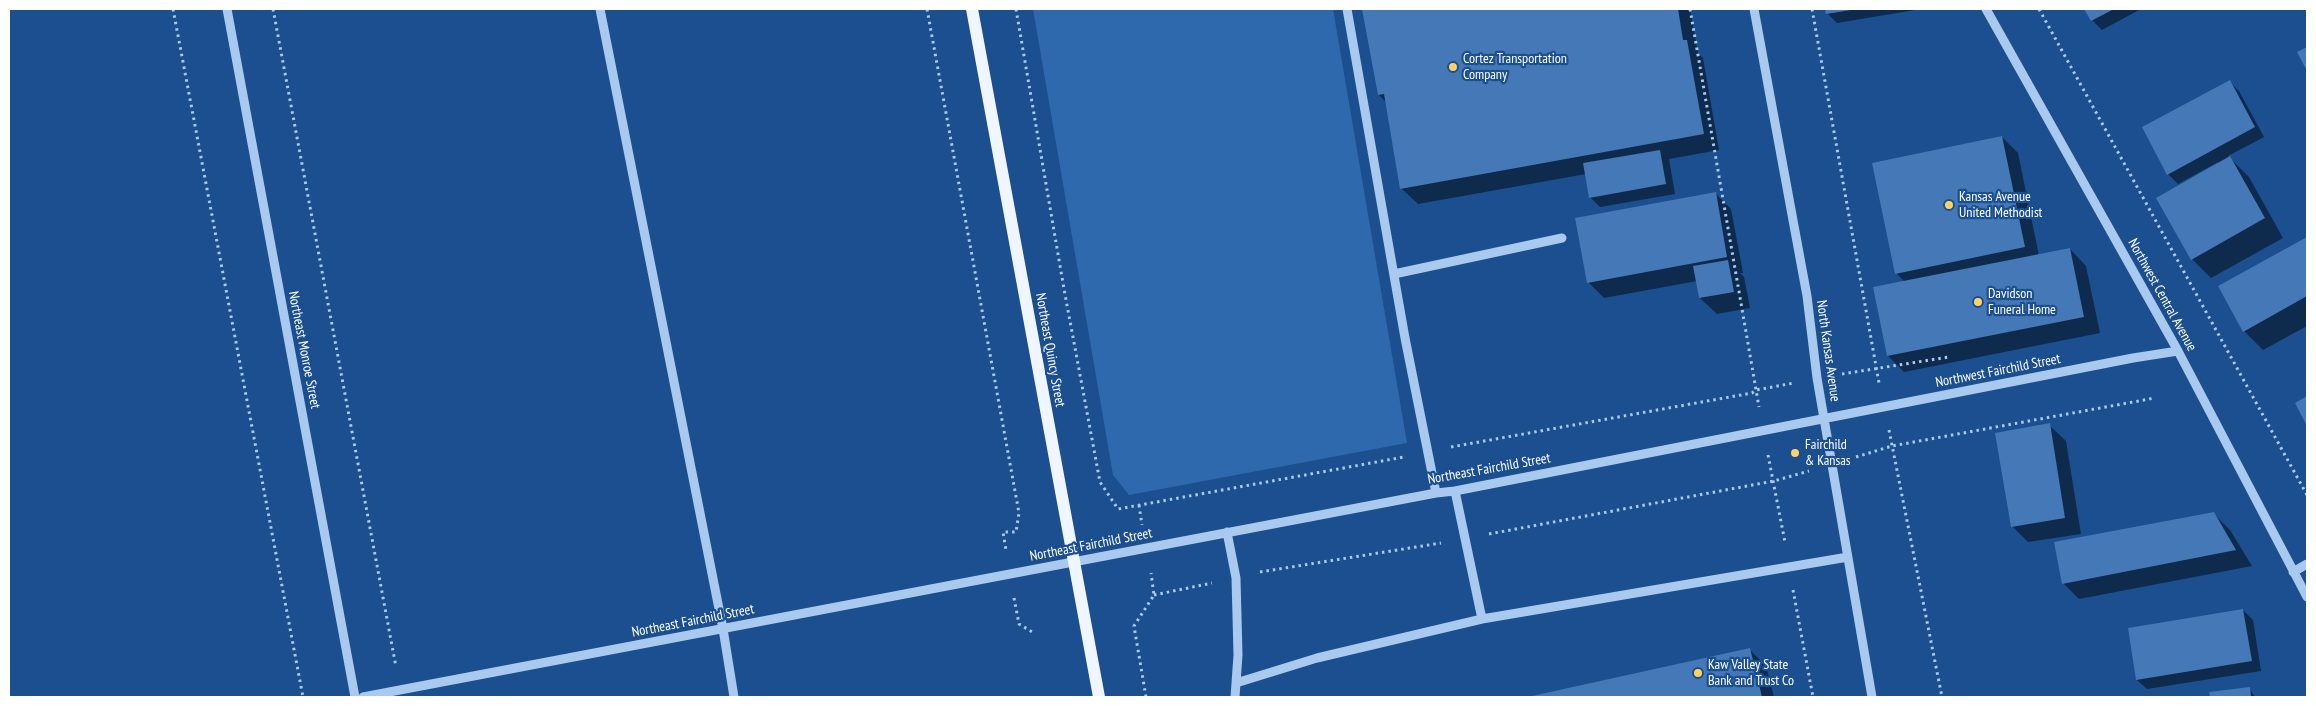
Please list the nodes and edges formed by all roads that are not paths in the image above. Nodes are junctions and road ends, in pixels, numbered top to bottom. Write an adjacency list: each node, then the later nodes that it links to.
1 (227, 9): 22 (street, Northeast Monroe Street)
2 (600, 9): 20 (street)
3 (972, 9): 15 (main road, Northeast Quincy Street)
4 (1347, 9): 8 (street)
5 (1754, 9): 10 (street, North Kansas Avenue)
6 (1986, 9): 9 (street, Northwest Central Avenue)
7 (1562, 238): 8 (street)
8 (1394, 274): 12 (street)
9 (2178, 351): 10 (street, Northwest Fairchild Street); 17 (street, Northwest Central Avenue)
10 (1824, 420): 11 (street, Northeast Fairchild Street); 14 (street, North Kansas Avenue)
11 (1455, 492): 12 (street, Northeast Fairchild Street); 19 (street)
12 (1436, 493): 13 (street, Northeast Fairchild Street)
13 (1227, 532): 15 (street, Northeast Fairchild Street); 21 (street)
14 (1848, 557): 19 (street); 27 (street, North Kansas Avenue)
15 (1074, 562): 20 (street, Northeast Fairchild Street); 25 (main road, Northeast Quincy Street)
16 (2307, 564): 17 (street)
17 (2293, 572): 18 (street, Northwest Central Avenue)
18 (2307, 597)
19 (1482, 619): 21 (street)
20 (723, 629): 23 (street, Northeast Fairchild Street); 24 (street)
21 (1236, 683): 26 (street)
22 (355, 697)
23 (363, 697)
24 (734, 697)
25 (1099, 697)
26 (1235, 697)
27 (1872, 697)

